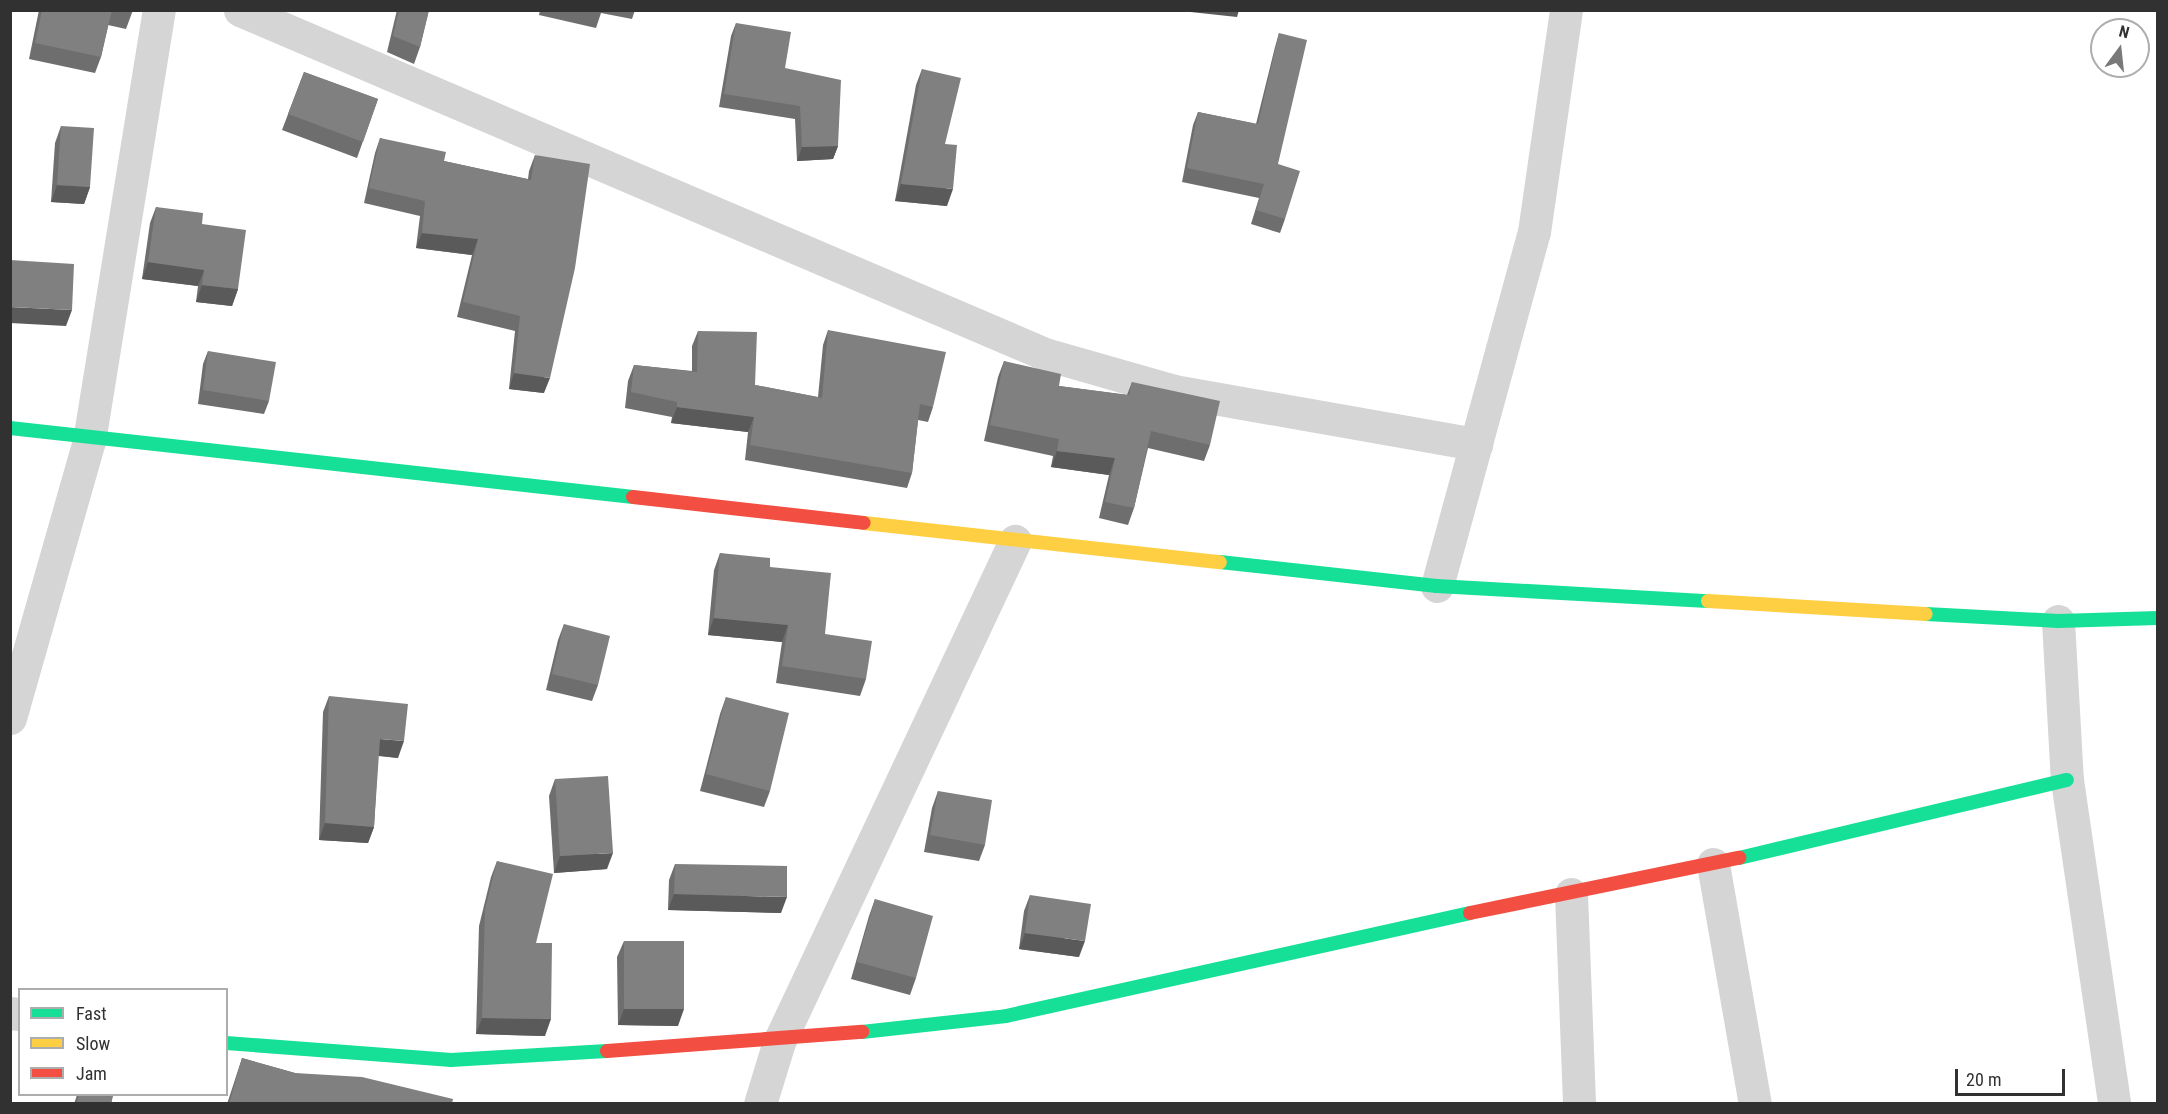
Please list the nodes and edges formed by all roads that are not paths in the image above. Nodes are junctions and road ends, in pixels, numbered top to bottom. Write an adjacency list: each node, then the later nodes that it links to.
1 (159, 10): 5 (street)
2 (240, 10): 6 (street)
3 (1566, 10): 6 (street)
4 (10, 428): 5 (street)
5 (89, 441): 7 (street); 11 (street)
6 (1476, 444): 8 (street)
7 (1016, 541): 8 (street); 15 (street)
8 (1437, 586): 10 (street)
9 (2157, 618): 10 (street)
10 (2058, 621): 12 (street)
11 (10, 718)
12 (2067, 780): 13 (street); 20 (street)
13 (1713, 864): 14 (street); 19 (street)
14 (1571, 894): 15 (street); 18 (street)
15 (779, 1042): 16 (street); 17 (street)
16 (228, 1043)
17 (760, 1104)
18 (1579, 1104)
19 (1755, 1104)
20 (2114, 1104)

